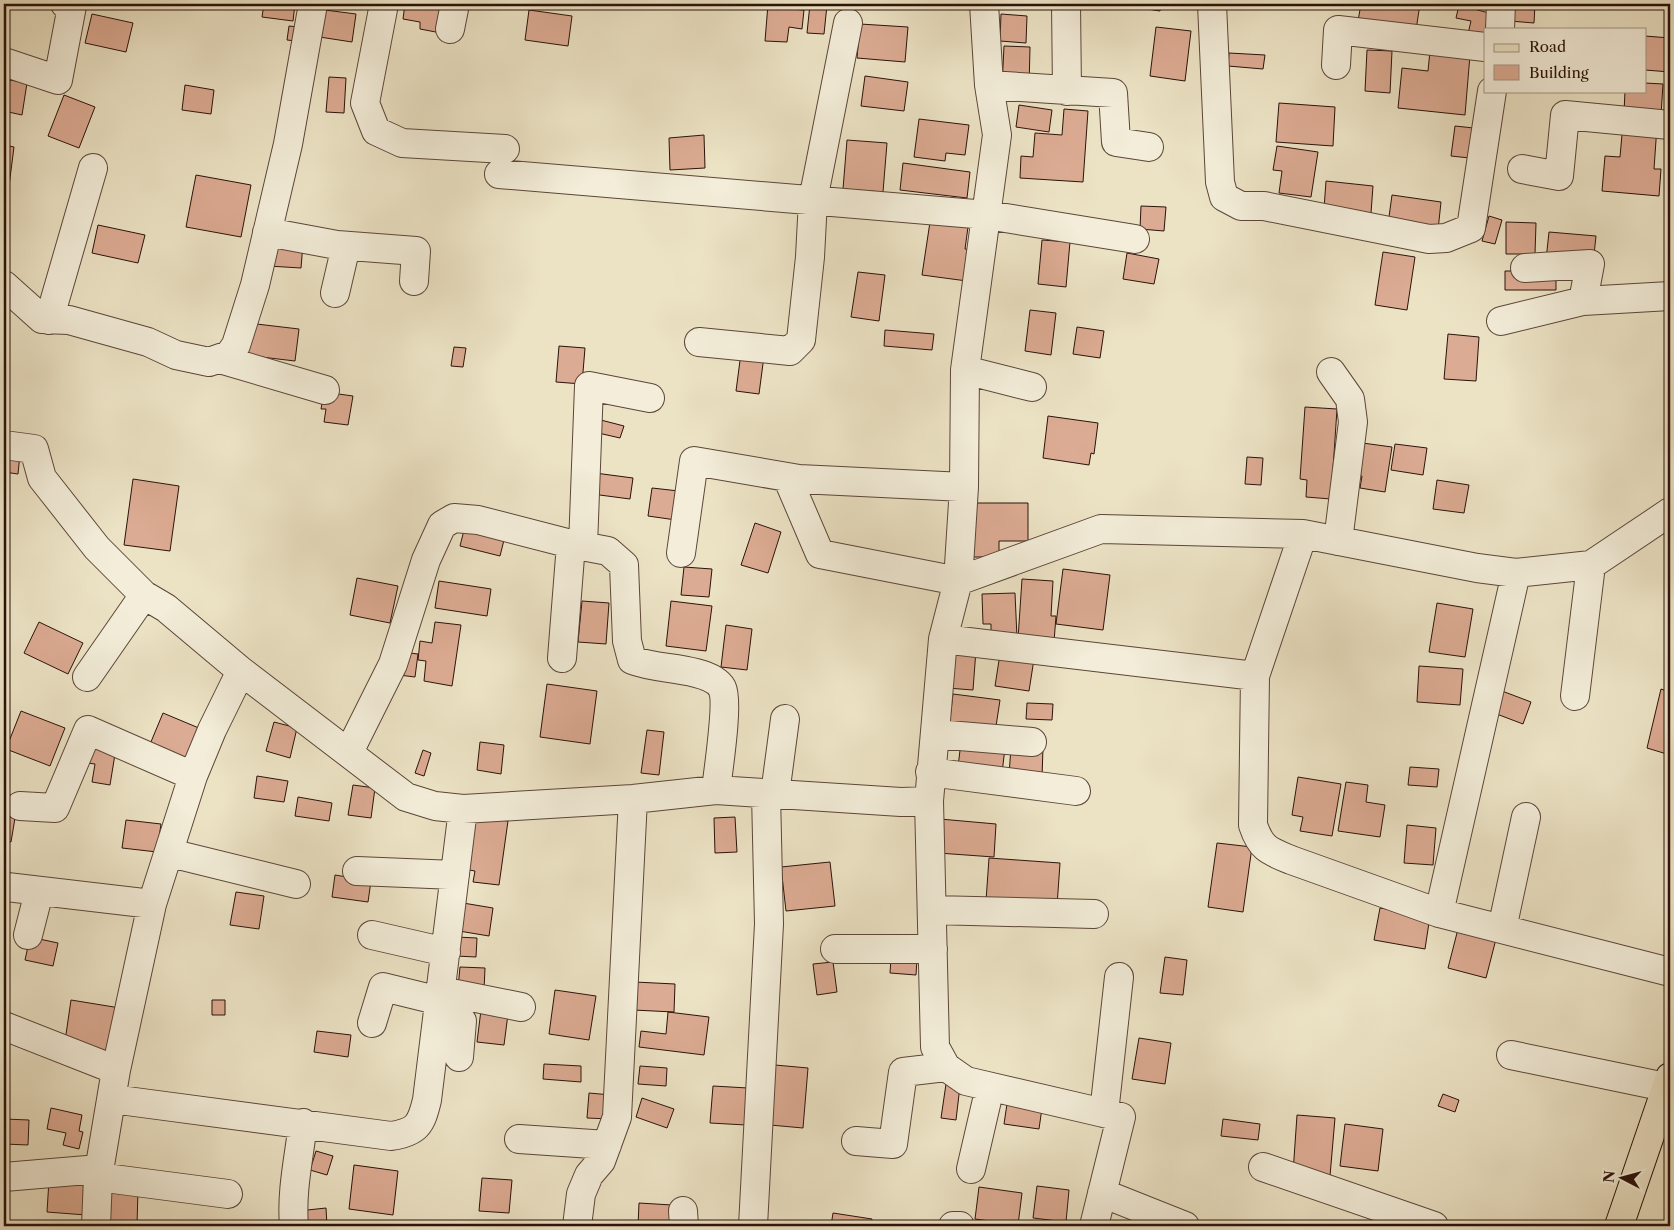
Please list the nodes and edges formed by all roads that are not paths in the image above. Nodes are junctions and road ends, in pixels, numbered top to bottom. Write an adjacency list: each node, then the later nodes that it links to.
1 (65, 4): 11 (street)
2 (313, 4): 22 (street)
3 (384, 4): 20 (street)
4 (984, 4): 13 (street)
5 (1066, 4): 14 (street)
6 (1212, 4): 15 (street)
7 (1501, 4): 9 (street)
8 (848, 23): 20 (street)
9 (1500, 28)
10 (1484, 47): 12 (street)
11 (4, 62)
12 (1336, 65)
13 (989, 85): 14 (street); 21 (street)
14 (1067, 90): 17 (street)
15 (1492, 92)
16 (1670, 125): 19 (street)
17 (1149, 147)
18 (93, 168): 31 (street)
19 (1522, 169)
20 (813, 200): 21 (street); 33 (street)
21 (987, 215): 23 (street); 35 (street)
22 (267, 232): 24 (street); 34 (street)
23 (1135, 239)
24 (346, 246): 26 (street); 28 (street)
25 (1525, 268): 30 (street)
26 (414, 281)
27 (4, 284): 31 (street)
28 (335, 293)
29 (1670, 296): 30 (street)
30 (1583, 301): 32 (street)
31 (49, 320): 34 (street)
32 (1501, 321)
33 (699, 342)
34 (220, 359): 38 (street)
35 (966, 370): 37 (street); 42 (street)
36 (1332, 372): 45 (street)
37 (1032, 387)
38 (325, 390)
39 (650, 398): 46 (street)
40 (4, 445): 51 (street)
41 (787, 477): 42 (street); 47 (street); 50 (street)
42 (964, 487): 50 (street)
43 (1670, 512): 48 (street)
44 (1303, 534): 45 (street); 50 (street); 55 (street)
45 (1338, 541): 49 (street)
46 (577, 545): 53 (street); 61 (street); 64 (street)
47 (681, 553)
48 (1591, 564): 49 (street); 57 (street)
49 (1516, 573): 80 (street)
50 (958, 581): 52 (street)
51 (144, 595): 54 (street); 56 (street)
52 (943, 639): 55 (street); 59 (street)
53 (562, 658)
54 (241, 671): 61 (street); 63 (street)
55 (1255, 676): 80 (street)
56 (87, 677)
57 (1574, 696)
58 (786, 719): 66 (street)
59 (936, 734): 60 (street); 62 (street)
60 (1032, 742)
61 (349, 752): 70 (street)
62 (930, 772): 65 (street); 68 (street)
63 (193, 776): 69 (street); 72 (street)
64 (716, 790): 66 (street); 67 (street)
65 (1076, 791)
66 (770, 794): 68 (street); 115 (street)
67 (633, 799): 70 (street); 105 (street)
68 (929, 801): 79 (street)
69 (20, 806)
70 (463, 809): 74 (street)
71 (1526, 817): 82 (street)
72 (170, 853): 75 (street); 78 (street)
73 (357, 870): 74 (street)
74 (455, 875): 87 (street)
75 (296, 884)
76 (7, 887): 77 (street)
77 (39, 892): 78 (street); 83 (street)
78 (152, 904): 97 (street)
79 (932, 910): 81 (street); 86 (street)
80 (1439, 913): 82 (street)
81 (1094, 914)
82 (1502, 929): 88 (street)
83 (28, 935)
84 (372, 935): 87 (street)
85 (835, 949): 86 (street)
86 (933, 949): 96 (street)
87 (446, 952): 90 (street)
88 (1670, 972)
89 (1119, 977): 101 (street)
90 (440, 1003): 91 (street); 92 (street); 95 (street); 102 (street)
91 (521, 1007)
92 (372, 1023)
93 (4, 1026): 97 (street)
94 (1511, 1055): 98 (street)
95 (459, 1057)
96 (946, 1067): 99 (street); 104 (street)
97 (116, 1070): 100 (street)
98 (1669, 1084): 121 (main road)
99 (990, 1087): 101 (street); 107 (street)
100 (112, 1099): 102 (street); 108 (street)
101 (1104, 1113): 110 (street)
102 (303, 1123): 113 (street)
103 (519, 1139): 105 (street)
104 (856, 1141)
105 (607, 1145): 114 (street)
106 (1263, 1167): 120 (street)
107 (971, 1169)
108 (99, 1173): 109 (street); 111 (street); 112 (street)
109 (4, 1177)
110 (1102, 1193): 118 (street); 119 (street)
111 (228, 1194)
112 (96, 1226)
113 (294, 1226)
114 (577, 1226)
115 (753, 1226)
116 (953, 1226): 117 (street)
117 (960, 1226)
118 (1094, 1226)
119 (1184, 1226)
120 (1434, 1226)
121 (1619, 1226)

